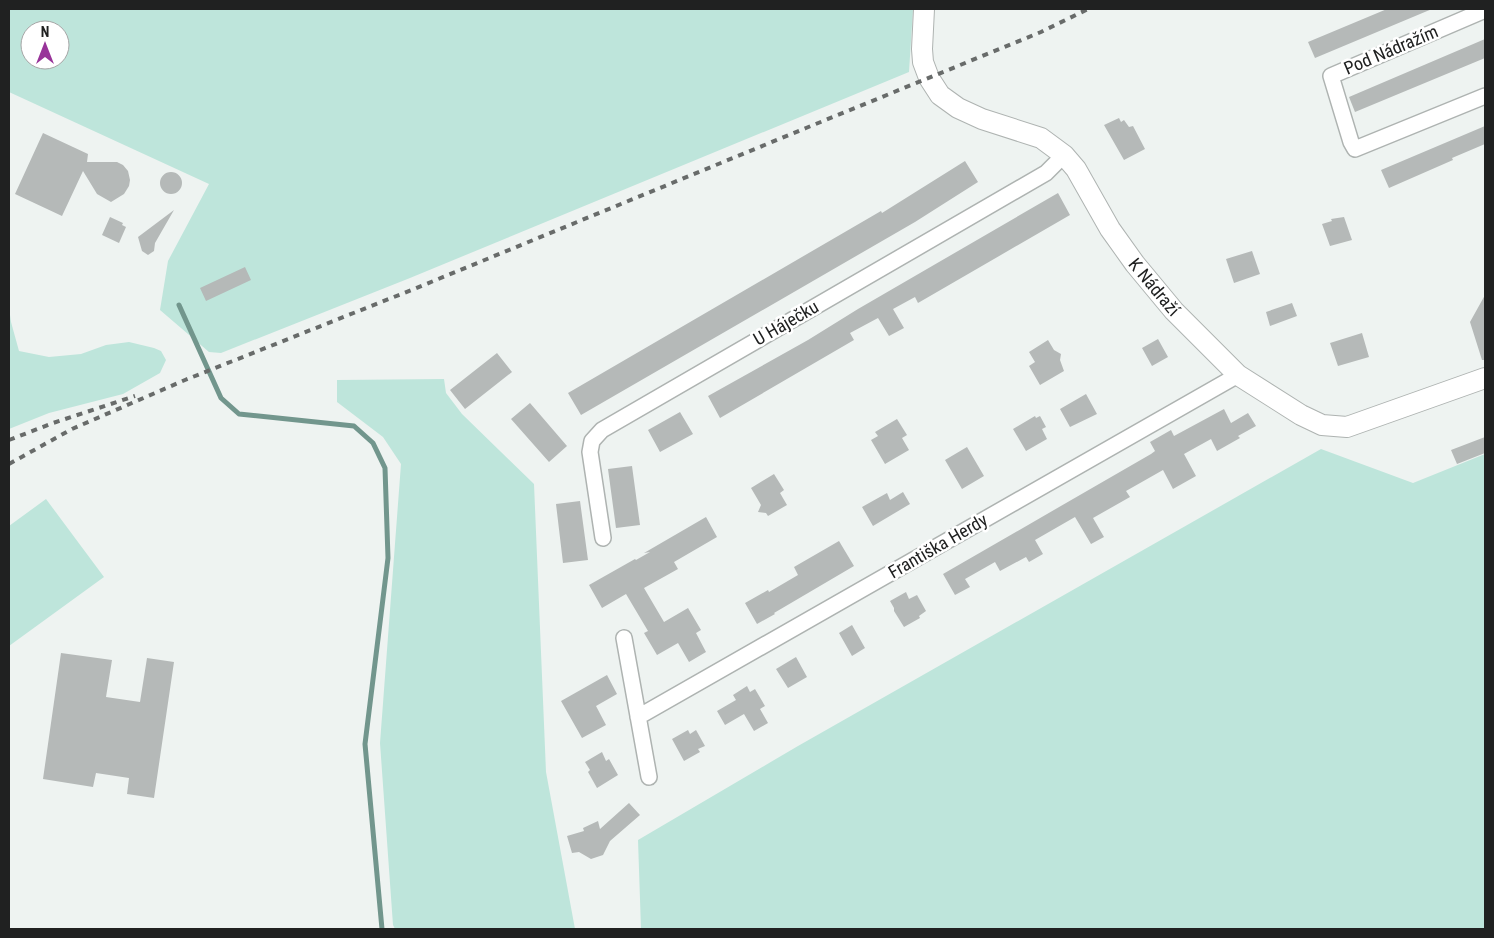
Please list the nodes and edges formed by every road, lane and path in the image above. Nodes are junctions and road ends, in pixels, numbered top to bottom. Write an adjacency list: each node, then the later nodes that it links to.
1 (924, 9): 4 (main road, K Nádraží)
2 (1485, 10): 3 (street, Pod Nádražím)
3 (1485, 96)
4 (1064, 155): 5 (main road, K Nádraží); 7 (street, U Háječku)
5 (1238, 375): 6 (main road, K Nádraží); 9 (street, Františka Herdy)
6 (1485, 378)
7 (602, 538)
8 (624, 638): 9 (street)
9 (638, 717): 10 (street)
10 (648, 776)

